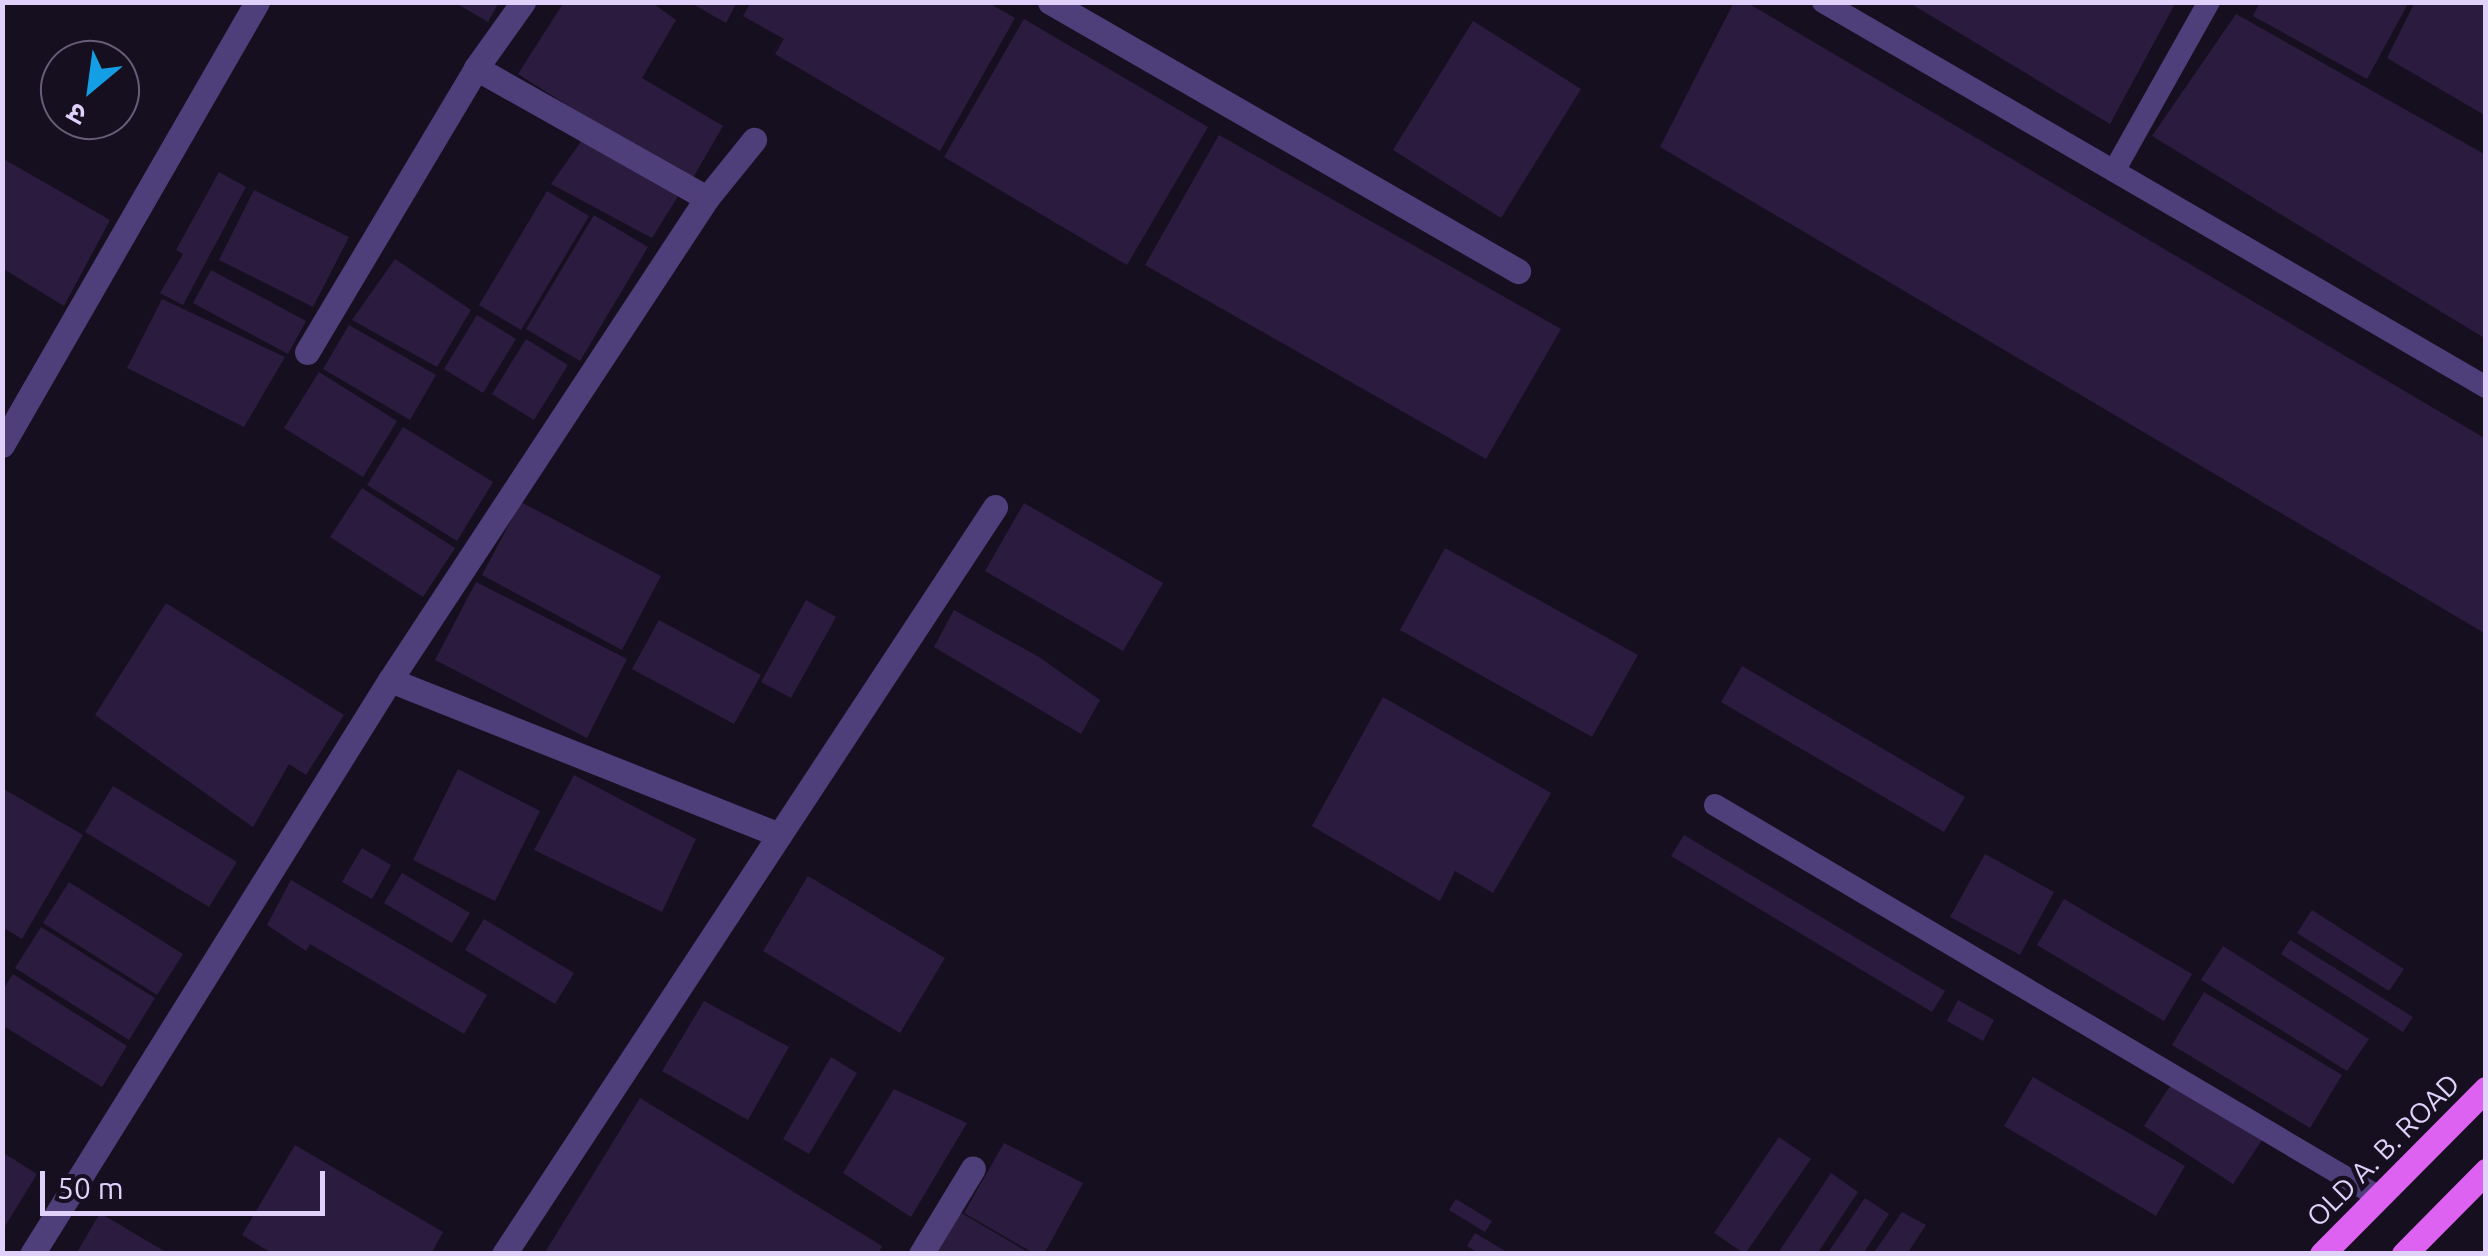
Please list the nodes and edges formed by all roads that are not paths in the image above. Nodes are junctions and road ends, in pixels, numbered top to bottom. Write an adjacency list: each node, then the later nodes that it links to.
1 (256, 2): 13 (street)
2 (523, 2): 6 (street)
3 (1050, 2): 10 (street)
4 (1824, 2): 8 (lane)
5 (2209, 2): 8 (lane)
6 (476, 68): 9 (street); 11 (street)
7 (754, 140): 9 (street)
8 (2114, 171): 12 (lane)
9 (707, 198): 15 (street)
10 (1518, 271)
11 (306, 352)
12 (2486, 387)
13 (2, 446)
14 (995, 507): 17 (street)
15 (390, 680): 17 (street); 22 (street)
16 (1715, 804): 21 (lane)
17 (778, 836): 23 (street)
18 (2486, 1089): 21 (main road, OLD A. B. ROAD)
19 (973, 1168): 24 (street)
20 (2486, 1171): 26 (main road)
21 (2379, 1197): 25 (main road, OLD A. B. ROAD)
22 (32, 1254)
23 (504, 1254)
24 (921, 1254)
25 (2322, 1254)
26 (2404, 1254)

